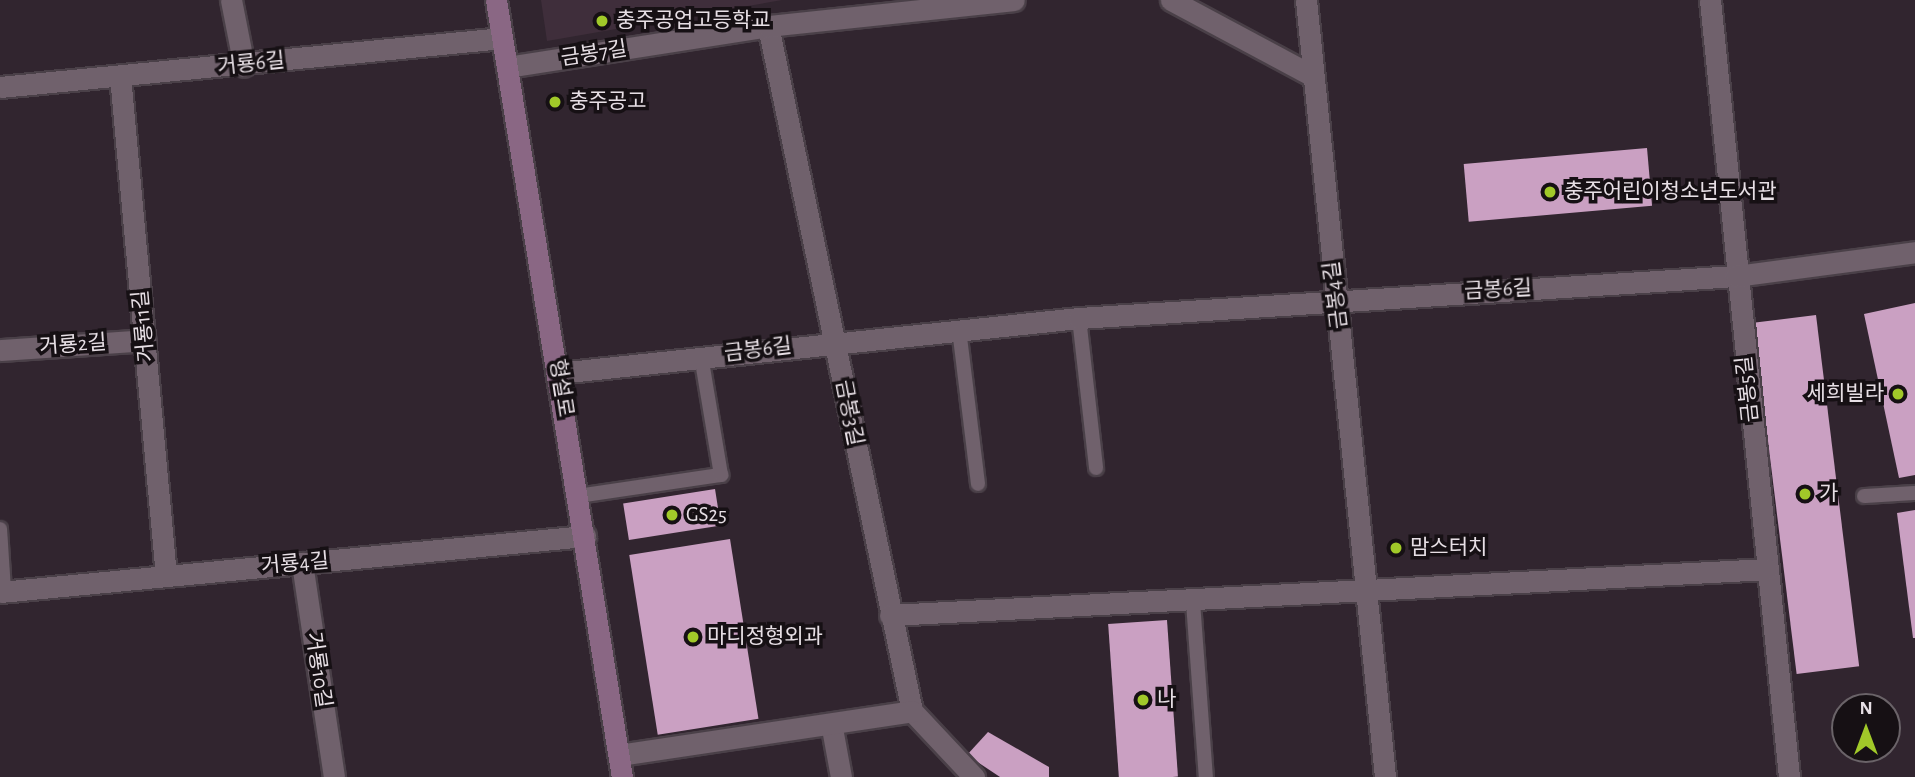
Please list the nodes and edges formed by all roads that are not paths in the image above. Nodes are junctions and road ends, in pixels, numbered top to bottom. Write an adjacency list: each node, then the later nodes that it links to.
1 (231, 0): 9 (street)
2 (496, 0): 8 (street, 형설로)
3 (1014, 0): 7 (street, 금봉7길)
4 (1171, 0): 11 (street)
5 (1306, 0): 11 (street, 금봉4길)
6 (1710, 0): 15 (street, 금봉5길)
7 (768, 26): 10 (street, 금봉7길); 20 (street, 금봉3길)
8 (502, 38): 9 (street, 거룡6길); 10 (street, 형설로)
9 (244, 66): 12 (street, 거룡6길)
10 (507, 66): 23 (street, 형설로)
11 (1311, 75): 16 (street, 금봉4길)
12 (120, 76): 13 (street, 거룡6길); 19 (street, 거룡11길)
13 (0, 87)
14 (1915, 252): 15 (street, 금봉6길)
15 (1736, 276): 16 (street, 금봉6길); 32 (street, 금봉5길)
16 (1337, 300): 17 (street, 금봉6길); 34 (street, 금봉4길)
17 (1079, 318): 18 (street, 금봉6길); 24 (lane)
18 (959, 329): 20 (street, 금봉6길); 25 (lane)
19 (145, 340): 21 (street, 거룡2길); 33 (street, 거룡11길)
20 (835, 341): 22 (street, 금봉6길); 37 (street, 금봉3길)
21 (0, 350)
22 (701, 356): 23 (street, 금봉6길); 27 (lane)
23 (558, 373): 27 (street, 형설로)
24 (1096, 468)
25 (978, 484)
26 (1915, 493): 28 (lane)
27 (578, 496): 30 (street, 형설로)
28 (1864, 496)
29 (0, 529): 35 (lane, 거룡4길)
30 (586, 536): 31 (street, 거룡4길); 40 (street, 형설로)
31 (302, 563): 33 (street, 거룡4길); 41 (street, 거룡10길)
32 (1768, 569): 34 (street); 47 (street, 금봉5길)
33 (166, 576): 35 (street, 거룡4길)
34 (1370, 589): 36 (street); 46 (street, 금봉4길)
35 (2, 591)
36 (1193, 601): 37 (street); 45 (lane)
37 (890, 615): 38 (street, 금봉3길)
38 (912, 712): 39 (street); 44 (street)
39 (832, 728): 40 (street); 43 (street)
40 (619, 755): 42 (street, 형설로)
41 (334, 777)
42 (622, 777)
43 (841, 777)
44 (974, 777)
45 (1206, 777)
46 (1385, 777)
47 (1789, 777)

